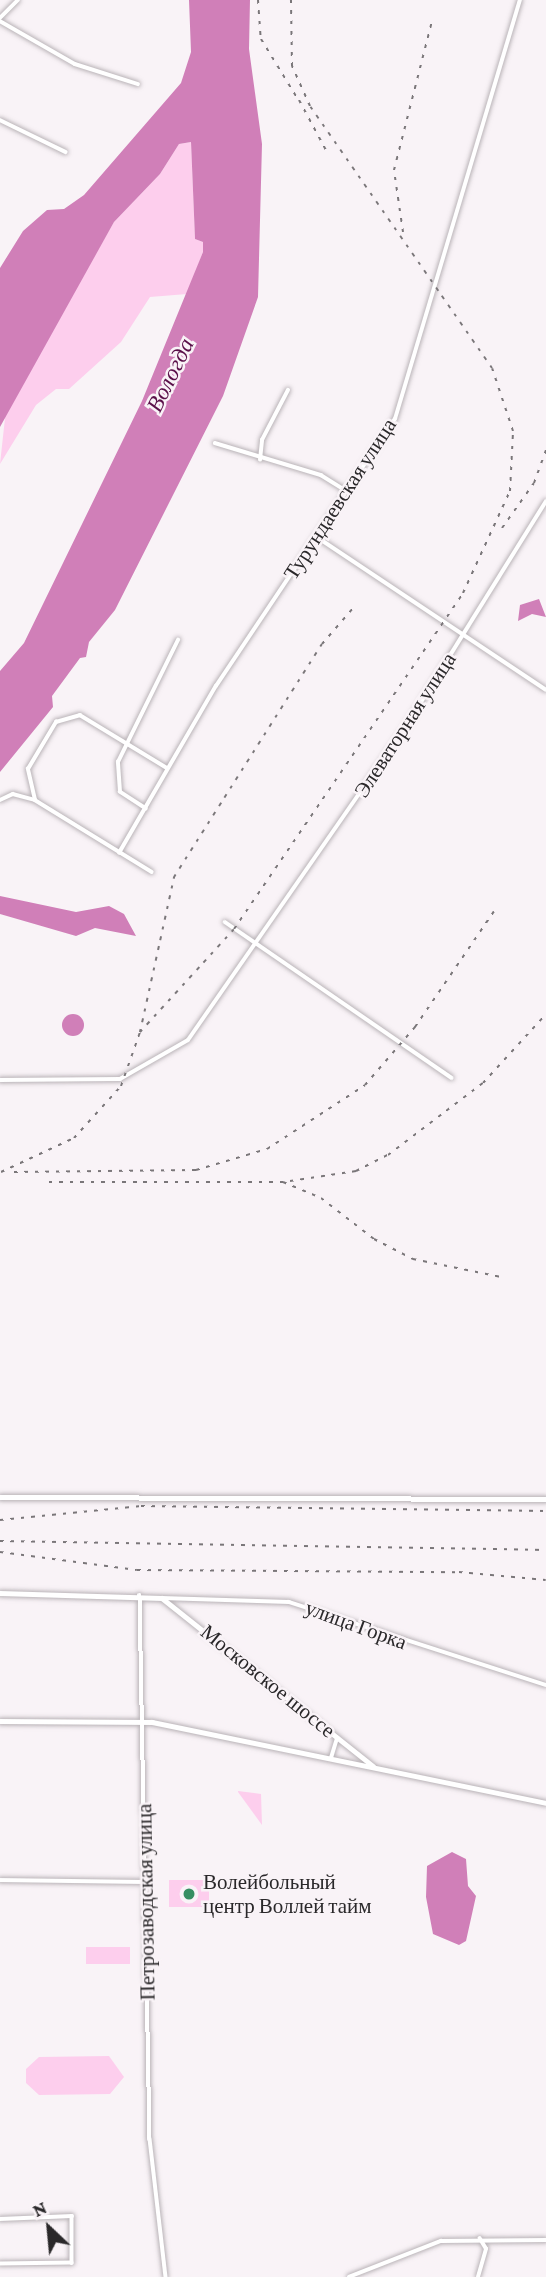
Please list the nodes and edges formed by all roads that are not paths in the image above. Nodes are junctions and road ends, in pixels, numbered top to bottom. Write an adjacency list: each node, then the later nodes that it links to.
1 (18, 0): 3 (street)
2 (520, 0): 10 (street, Турундаевская улица)
3 (0, 20): 4 (street)
4 (138, 84)
5 (0, 120): 6 (street)
6 (66, 152)
7 (288, 390): 9 (street)
8 (215, 443): 9 (street)
9 (260, 460): 10 (street)
10 (347, 491): 12 (street, Турундаевская улица)
11 (546, 501): 13 (street, Элеваторная улица)
12 (317, 537): 13 (street); 17 (street, Турундаевская улица)
13 (463, 636): 15 (street); 24 (street, Элеваторная улица)
14 (178, 640): 16 (street)
15 (546, 690)
16 (124, 742): 17 (street); 19 (street); 20 (street)
17 (167, 768): 20 (street, Турундаевская улица)
18 (0, 800): 19 (street)
19 (35, 800): 21 (street)
20 (146, 809): 21 (street, Турундаевская улица)
21 (119, 853): 22 (street)
22 (152, 872)
23 (225, 922): 24 (street)
24 (256, 944): 25 (street); 26 (street, Элеваторная улица)
25 (452, 1078)
26 (0, 1080)
27 (0, 1497): 28 (street)
28 (546, 1499)
29 (0, 1592): 30 (street)
30 (140, 1595): 31 (street); 34 (street, Петрозаводская улица)
31 (162, 1598): 32 (street, улица Горка); 35 (street, Московское шоссе)
32 (546, 1685)
33 (0, 1721): 34 (street, Московское шоссе)
34 (142, 1721): 36 (street, Московское шоссе); 40 (street, Петрозаводская улица)
35 (337, 1738): 36 (street); 37 (street, Московское шоссе)
36 (331, 1758): 37 (street, Московское шоссе)
37 (373, 1767): 38 (street, Московское шоссе)
38 (546, 1803)
39 (0, 1880): 40 (street)
40 (143, 1882): 45 (street, Петрозаводская улица)
41 (0, 2218): 44 (street)
42 (480, 2239): 43 (street); 46 (street); 47 (street)
43 (546, 2240)
44 (0, 2264)
45 (166, 2277)
46 (349, 2277)
47 (478, 2277)

